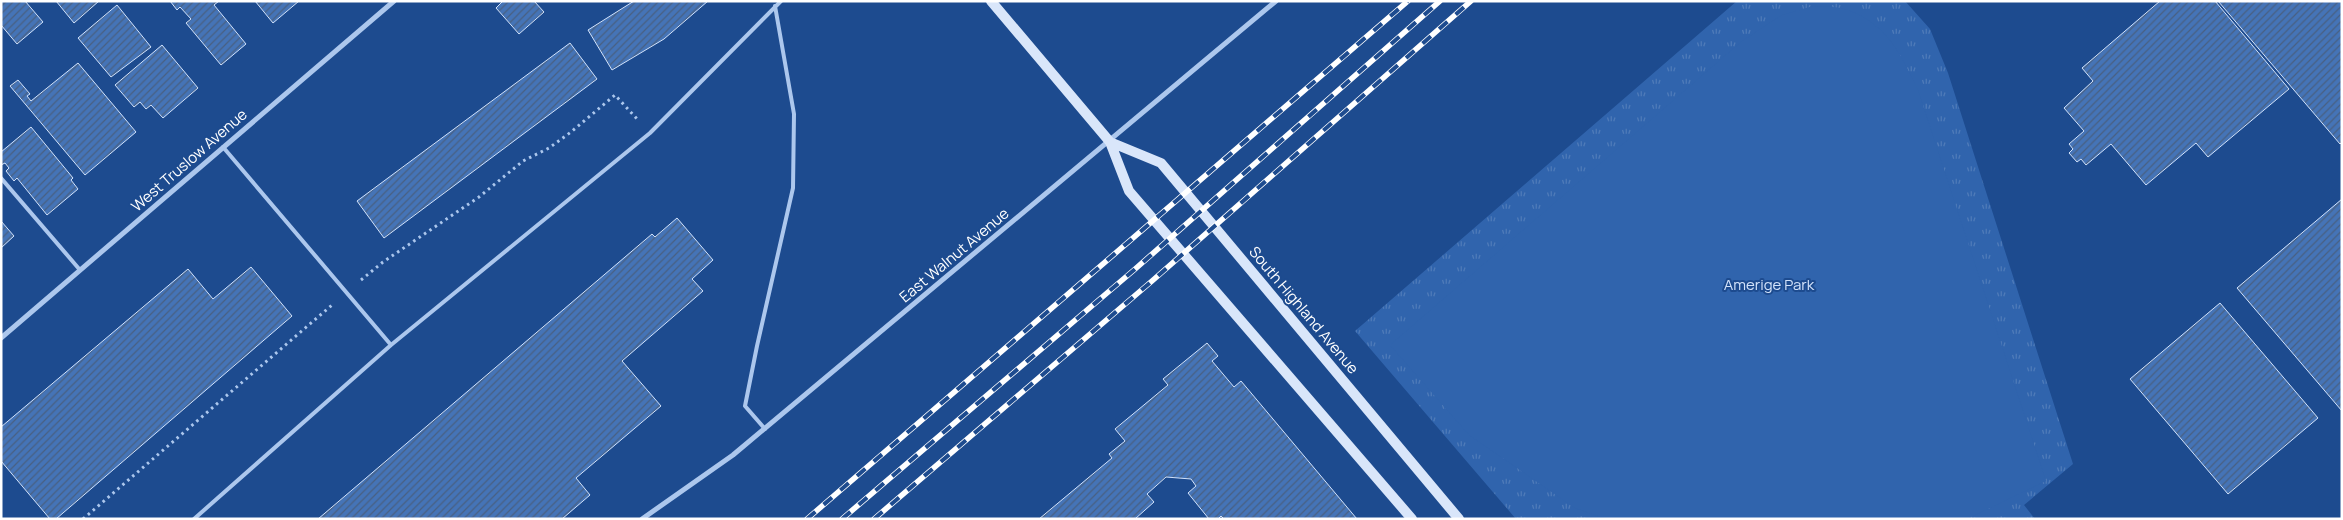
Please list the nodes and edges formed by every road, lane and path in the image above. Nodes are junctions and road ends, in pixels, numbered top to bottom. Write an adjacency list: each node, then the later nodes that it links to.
1 (394, 1): 7 (street, West Truslow Avenue)
2 (781, 1): 5 (lane)
3 (991, 1): 6 (street, South Highland Avenue)
4 (1276, 1): 6 (street, East Walnut Avenue)
5 (775, 6): 11 (lane); 12 (lane)
6 (1110, 142): 12 (street, East Walnut Avenue); 15 (street, South Highland Avenue); 16 (street, South Highland Avenue)
7 (224, 147): 9 (street, West Truslow Avenue); 11 (lane)
8 (1, 178): 9 (lane)
9 (80, 270): 10 (street, West Truslow Avenue)
10 (1, 338)
11 (391, 345): 13 (lane)
12 (765, 429): 14 (street, East Walnut Avenue)
13 (194, 519)
14 (642, 519)
15 (1412, 519)
16 (1459, 519)

